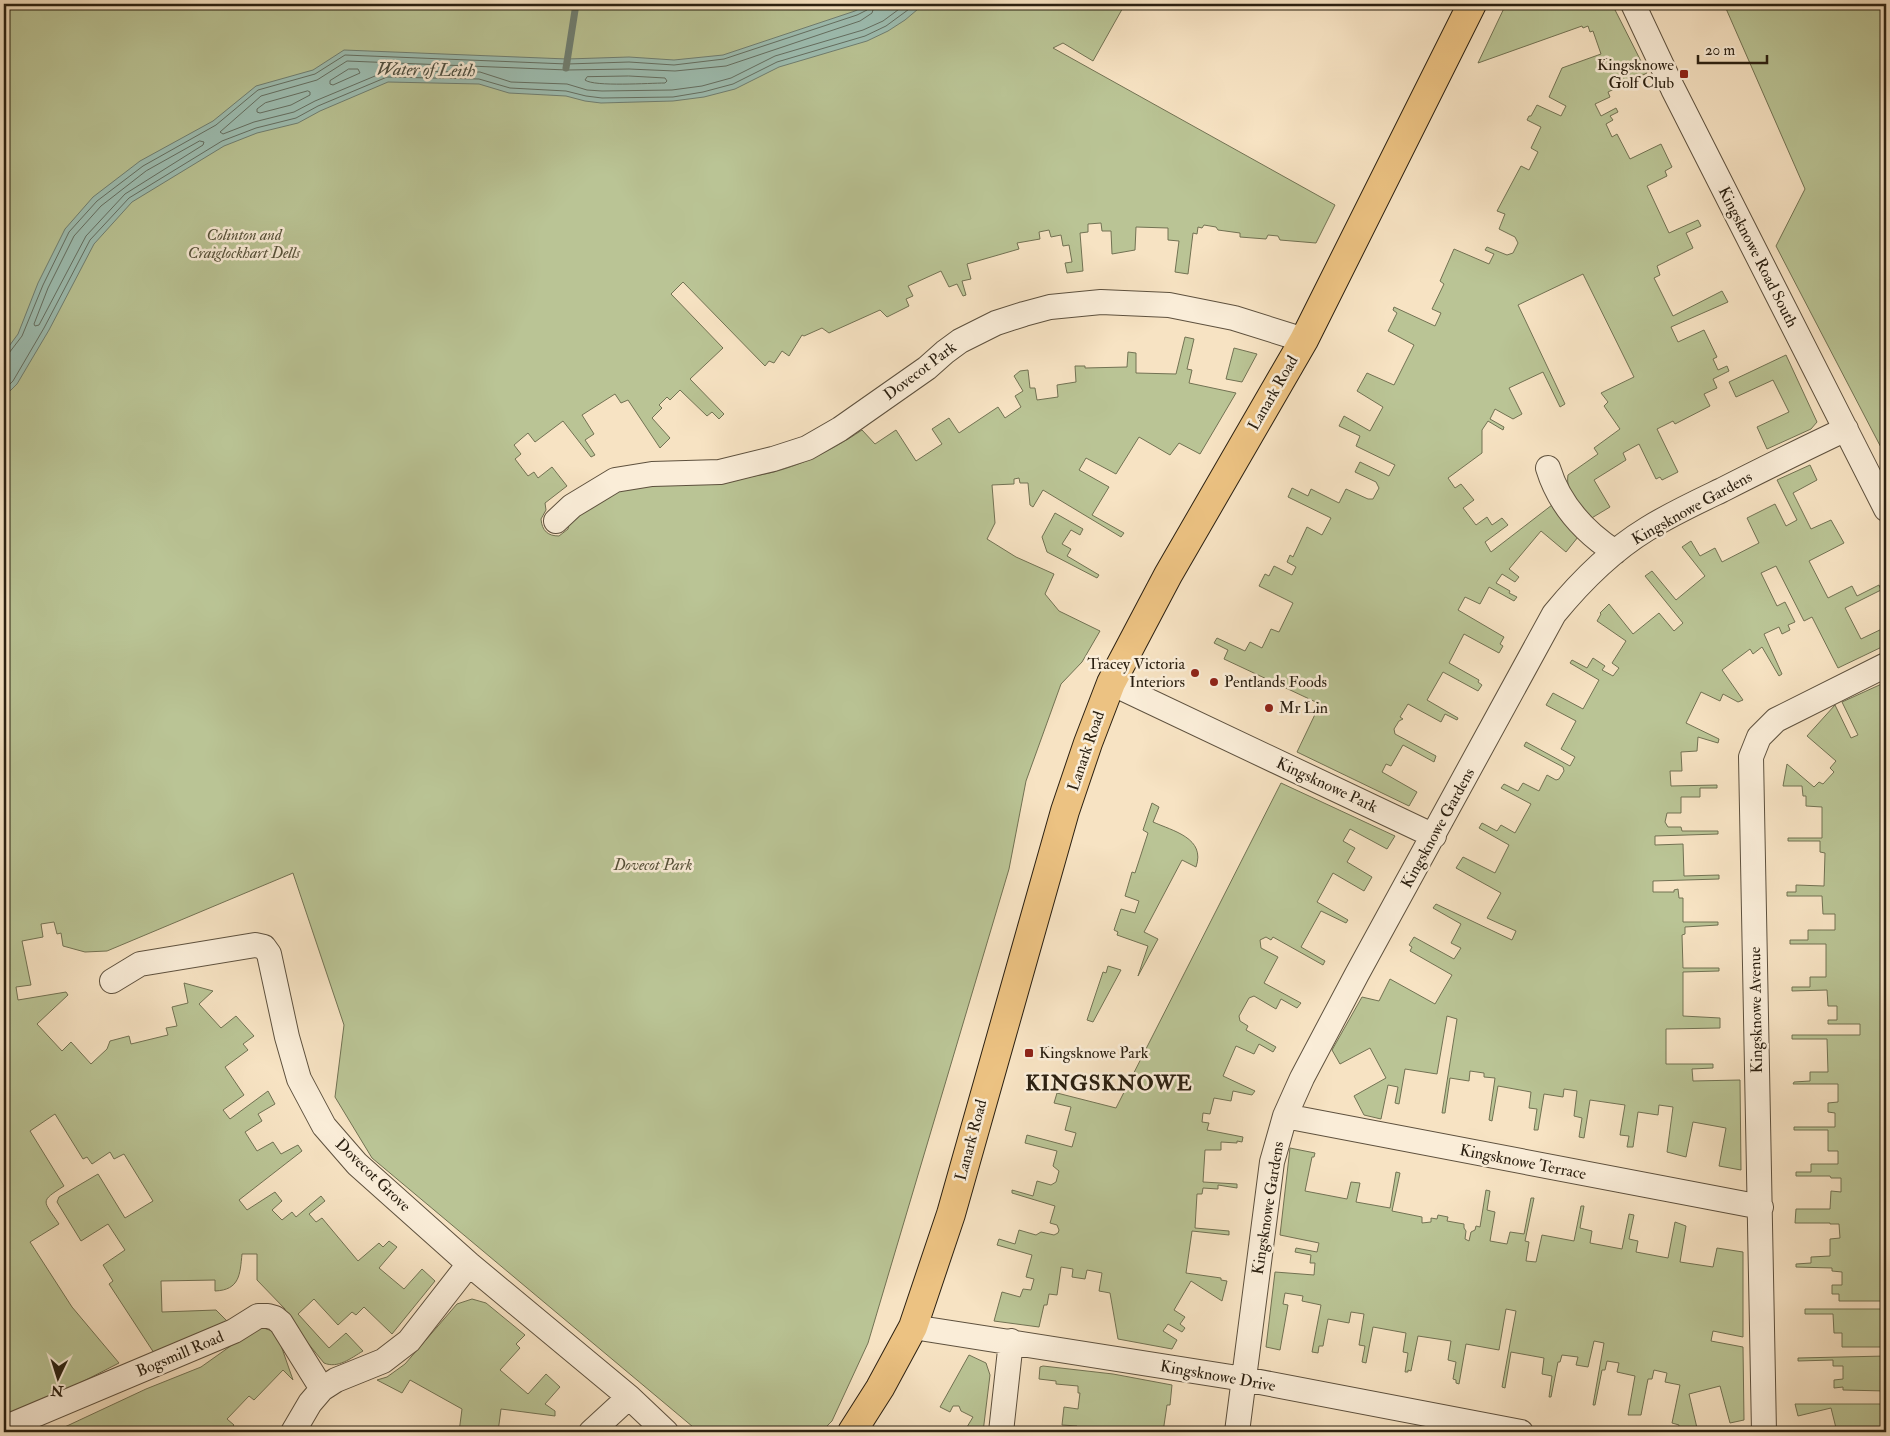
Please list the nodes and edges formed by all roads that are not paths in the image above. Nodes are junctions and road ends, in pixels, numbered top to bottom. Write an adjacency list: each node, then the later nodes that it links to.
1 (1472, 4): 3 (main road, Lanark Road)
2 (1632, 4): 4 (street, Kingsknowe Road South)
3 (1304, 340): 7 (street, Dovecot Park); 10 (main road, Lanark Road)
4 (1846, 429): 6 (street, Kingsknowe Road South); 8 (street, Kingsknowe Gardens)
5 (1548, 468): 8 (street)
6 (1886, 509)
7 (556, 521)
8 (1615, 552): 11 (street, Kingsknowe Gardens)
9 (1886, 665): 14 (street, Kingsknowe Avenue)
10 (1111, 683): 11 (street, Kingsknowe Park); 16 (main road, Lanark Road)
11 (1434, 836): 13 (street, Kingsknowe Gardens)
12 (112, 981): 15 (street, Dovecot Grove)
13 (1285, 1116): 14 (street, Kingsknowe Terrace); 18 (street, Kingsknowe Gardens)
14 (1761, 1207): 29 (street, Kingsknowe Avenue)
15 (469, 1264): 19 (street); 20 (street, Dovecot Grove)
16 (913, 1327): 17 (street, Kingsknowe Drive); 25 (main road, Lanark Road)
17 (1011, 1341): 18 (street, Kingsknowe Drive); 26 (street)
18 (1244, 1379): 27 (street, Kingsknowe Gardens); 28 (street, Kingsknowe Drive)
19 (322, 1389): 21 (street, Bogsmill Road); 22 (street)
20 (629, 1397): 23 (street); 24 (street, Dovecot Grove)
21 (4, 1428)
22 (293, 1432)
23 (591, 1432)
24 (666, 1432)
25 (852, 1432)
26 (1001, 1432)
27 (1237, 1432)
28 (1521, 1432)
29 (1764, 1432)

